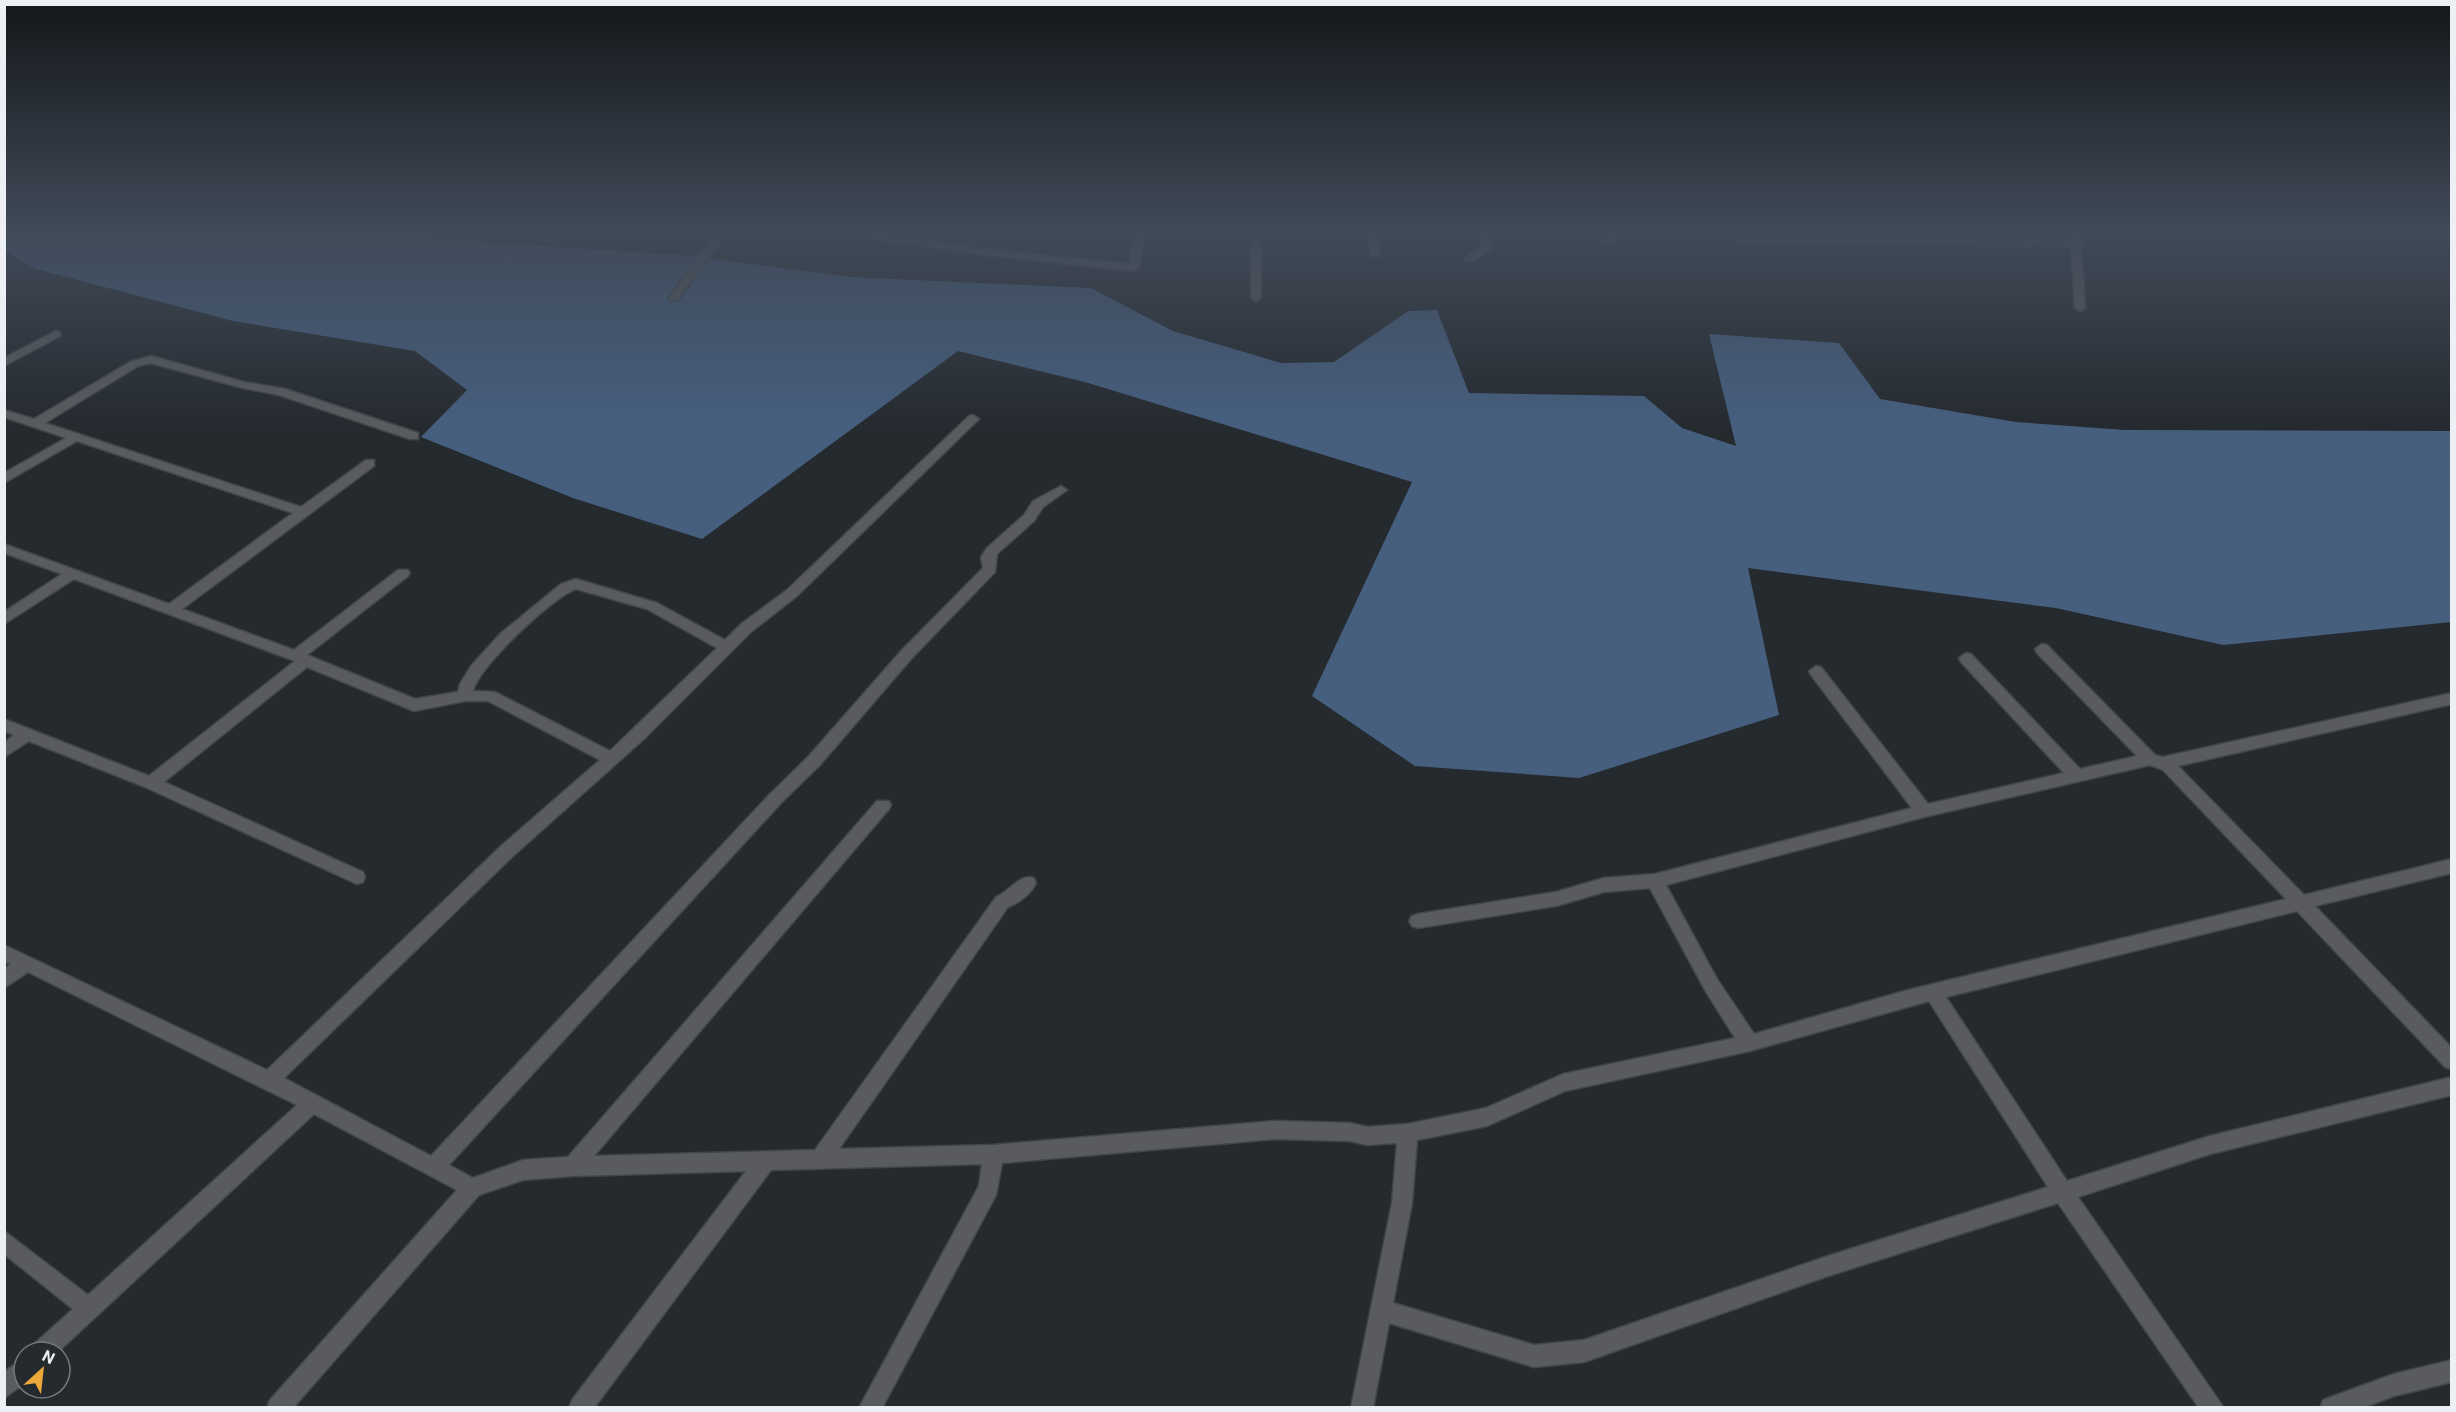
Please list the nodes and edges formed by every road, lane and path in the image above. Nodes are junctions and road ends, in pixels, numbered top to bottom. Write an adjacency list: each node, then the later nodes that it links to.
1 (2079, 298): 2 (street)
2 (2080, 308)
3 (56, 334): 4 (street)
4 (4, 363)
5 (4, 413): 7 (street)
6 (973, 419): 19 (street)
7 (36, 423): 8 (street); 9 (street)
8 (414, 436)
9 (76, 437): 11 (street); 13 (street)
10 (370, 463): 13 (street)
11 (4, 479)
12 (1061, 490): 55 (street)
13 (302, 512): 17 (street)
14 (4, 548): 16 (street)
15 (403, 573): 21 (street)
16 (72, 574): 17 (street); 18 (street)
17 (169, 611): 21 (street)
18 (4, 619)
19 (726, 647): 24 (street); 29 (street)
20 (2042, 649): 30 (street)
21 (301, 658): 24 (street); 32 (street)
22 (1966, 658): 31 (street)
23 (1816, 671): 34 (street)
24 (465, 696): 29 (street)
25 (2451, 698): 30 (street)
26 (4, 725): 27 (street)
27 (26, 735): 28 (street); 32 (street)
28 (4, 751)
29 (611, 759): 47 (street)
30 (2157, 761): 31 (street); 39 (street)
31 (2077, 776): 34 (street)
32 (152, 783): 36 (street)
33 (882, 805): 54 (street)
34 (1924, 811): 37 (street)
35 (2451, 866): 39 (street)
36 (357, 877)
37 (1654, 881): 40 (street); 45 (street)
38 (1028, 883): 52 (street)
39 (2299, 903): 44 (street); 46 (street)
40 (1418, 921)
41 (4, 952): 42 (street)
42 (26, 963): 43 (street); 47 (street)
43 (4, 980)
44 (1933, 992): 45 (street); 57 (street)
45 (1750, 1043): 50 (street)
46 (2451, 1061)
47 (269, 1080): 49 (street)
48 (2451, 1086): 57 (street)
49 (312, 1103): 55 (street); 59 (street)
50 (1408, 1133): 51 (street); 60 (street)
51 (993, 1154): 52 (street); 65 (street)
52 (821, 1158): 53 (street)
53 (765, 1162): 54 (street); 64 (street)
54 (573, 1166): 56 (street)
55 (433, 1168): 56 (street)
56 (472, 1188): 63 (street)
57 (2062, 1191): 60 (street); 67 (street)
58 (4, 1241): 59 (street)
59 (88, 1308): 61 (street)
60 (1382, 1310): 66 (street)
61 (55, 1340)
62 (2451, 1371): 68 (street)
63 (278, 1407)
64 (580, 1407)
65 (870, 1407)
66 (1362, 1407)
67 (2213, 1407)
68 (2331, 1407)

